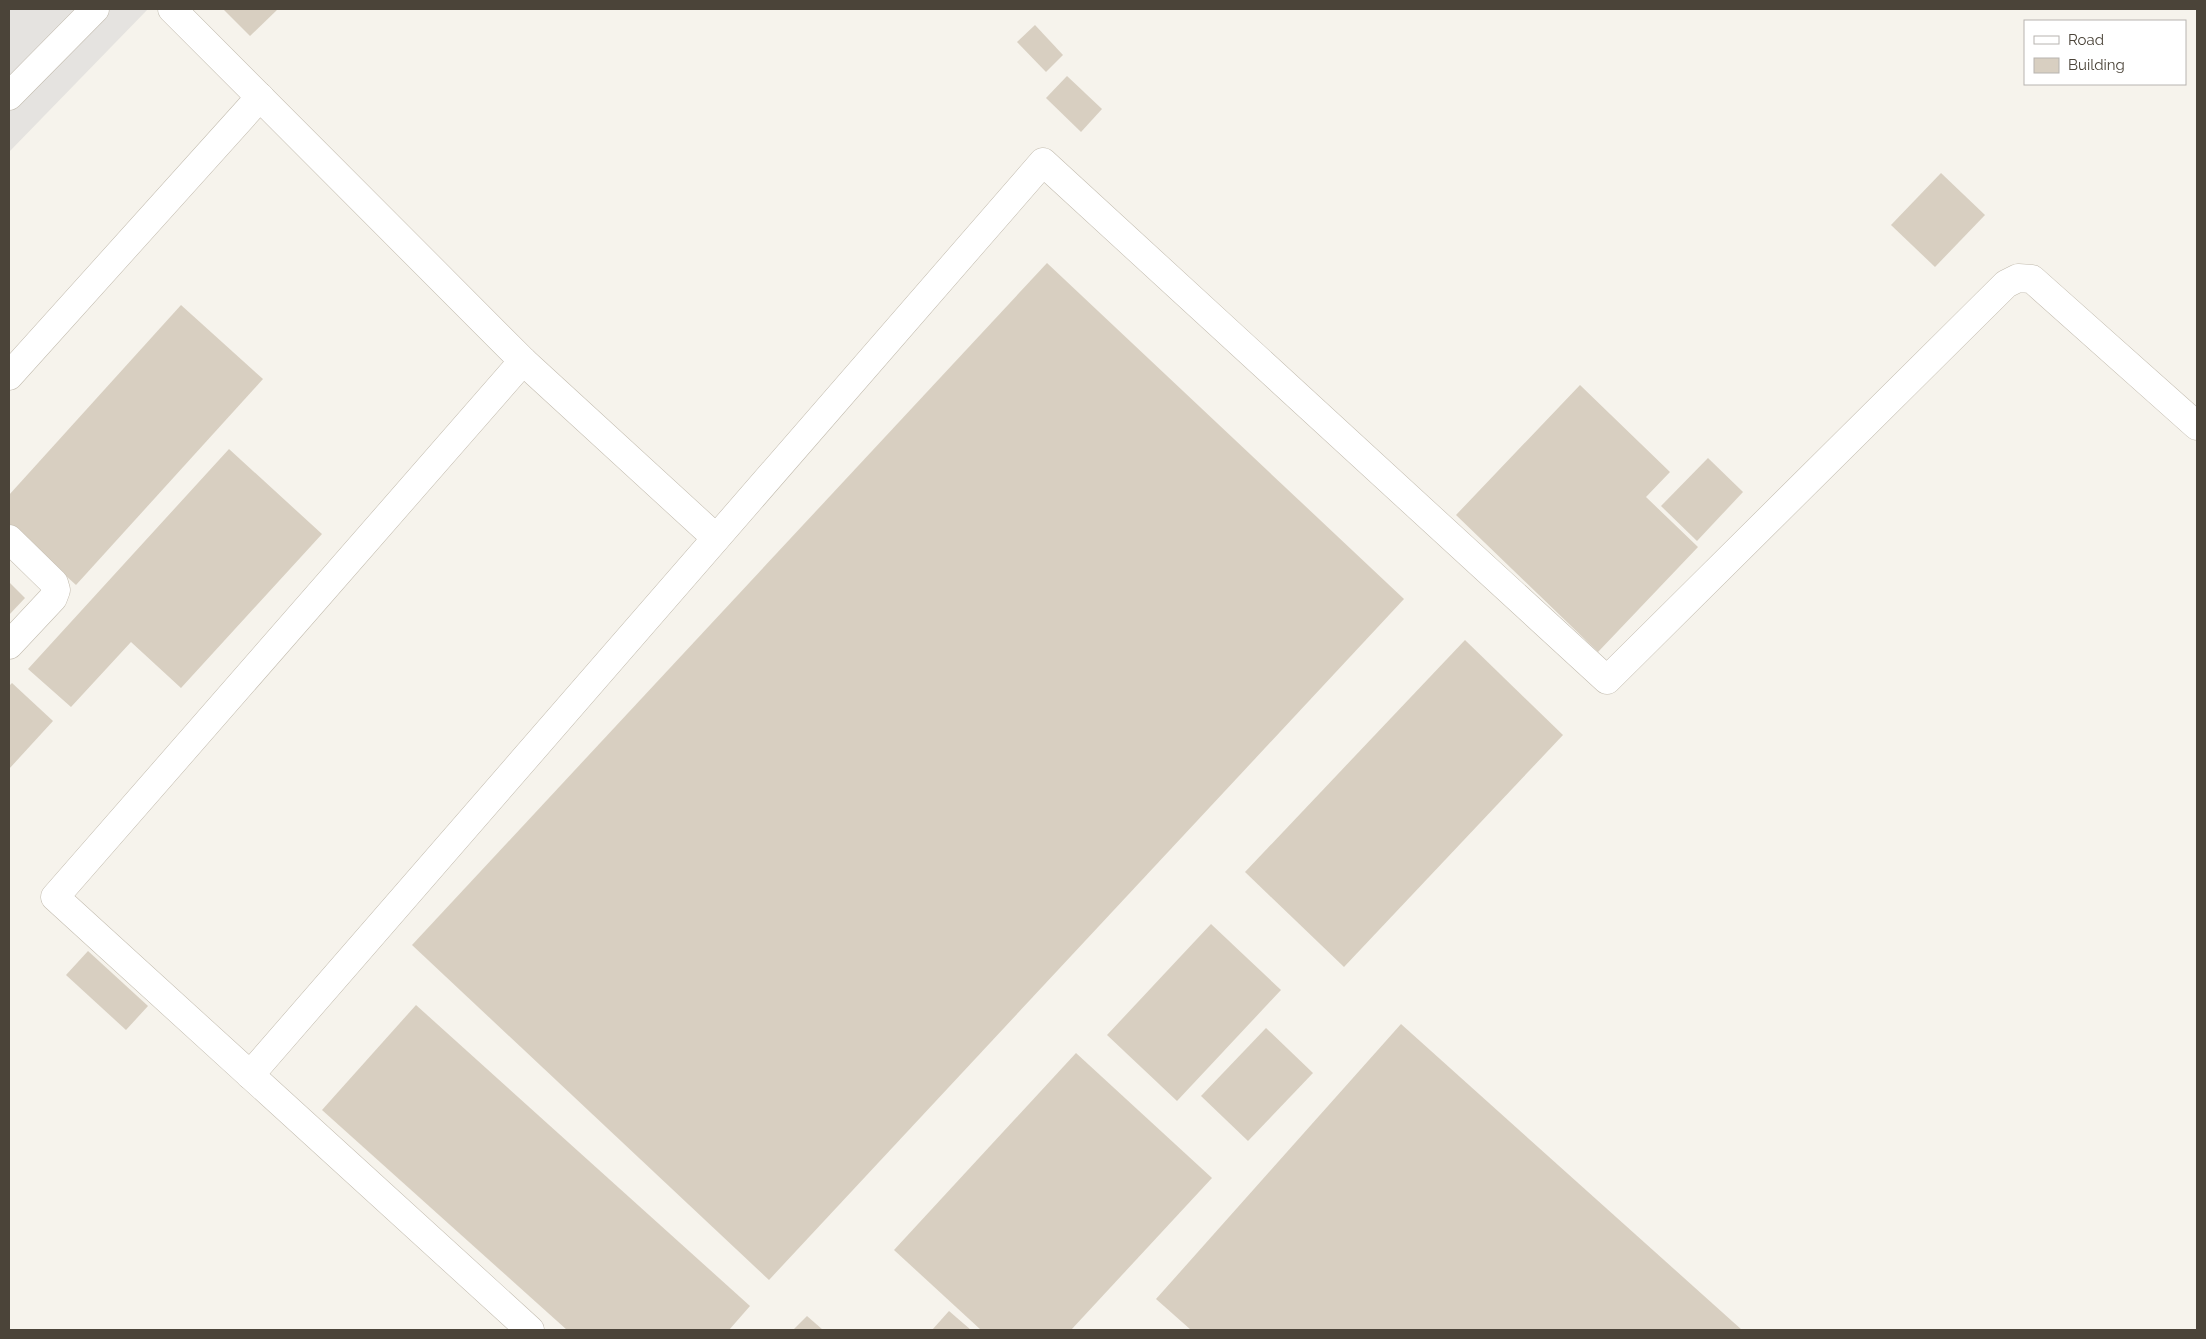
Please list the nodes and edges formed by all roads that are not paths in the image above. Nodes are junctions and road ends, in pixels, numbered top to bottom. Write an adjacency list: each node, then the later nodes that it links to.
1 (95, 9): 3 (lane)
2 (172, 9): 4 (lane)
3 (9, 96)
4 (260, 97): 5 (lane); 6 (lane)
5 (523, 361): 8 (lane); 11 (lane)
6 (9, 376)
7 (2197, 426): 8 (lane)
8 (716, 538): 11 (lane)
9 (9, 539): 10 (lane)
10 (9, 645)
11 (250, 1075): 12 (lane)
12 (530, 1330)

